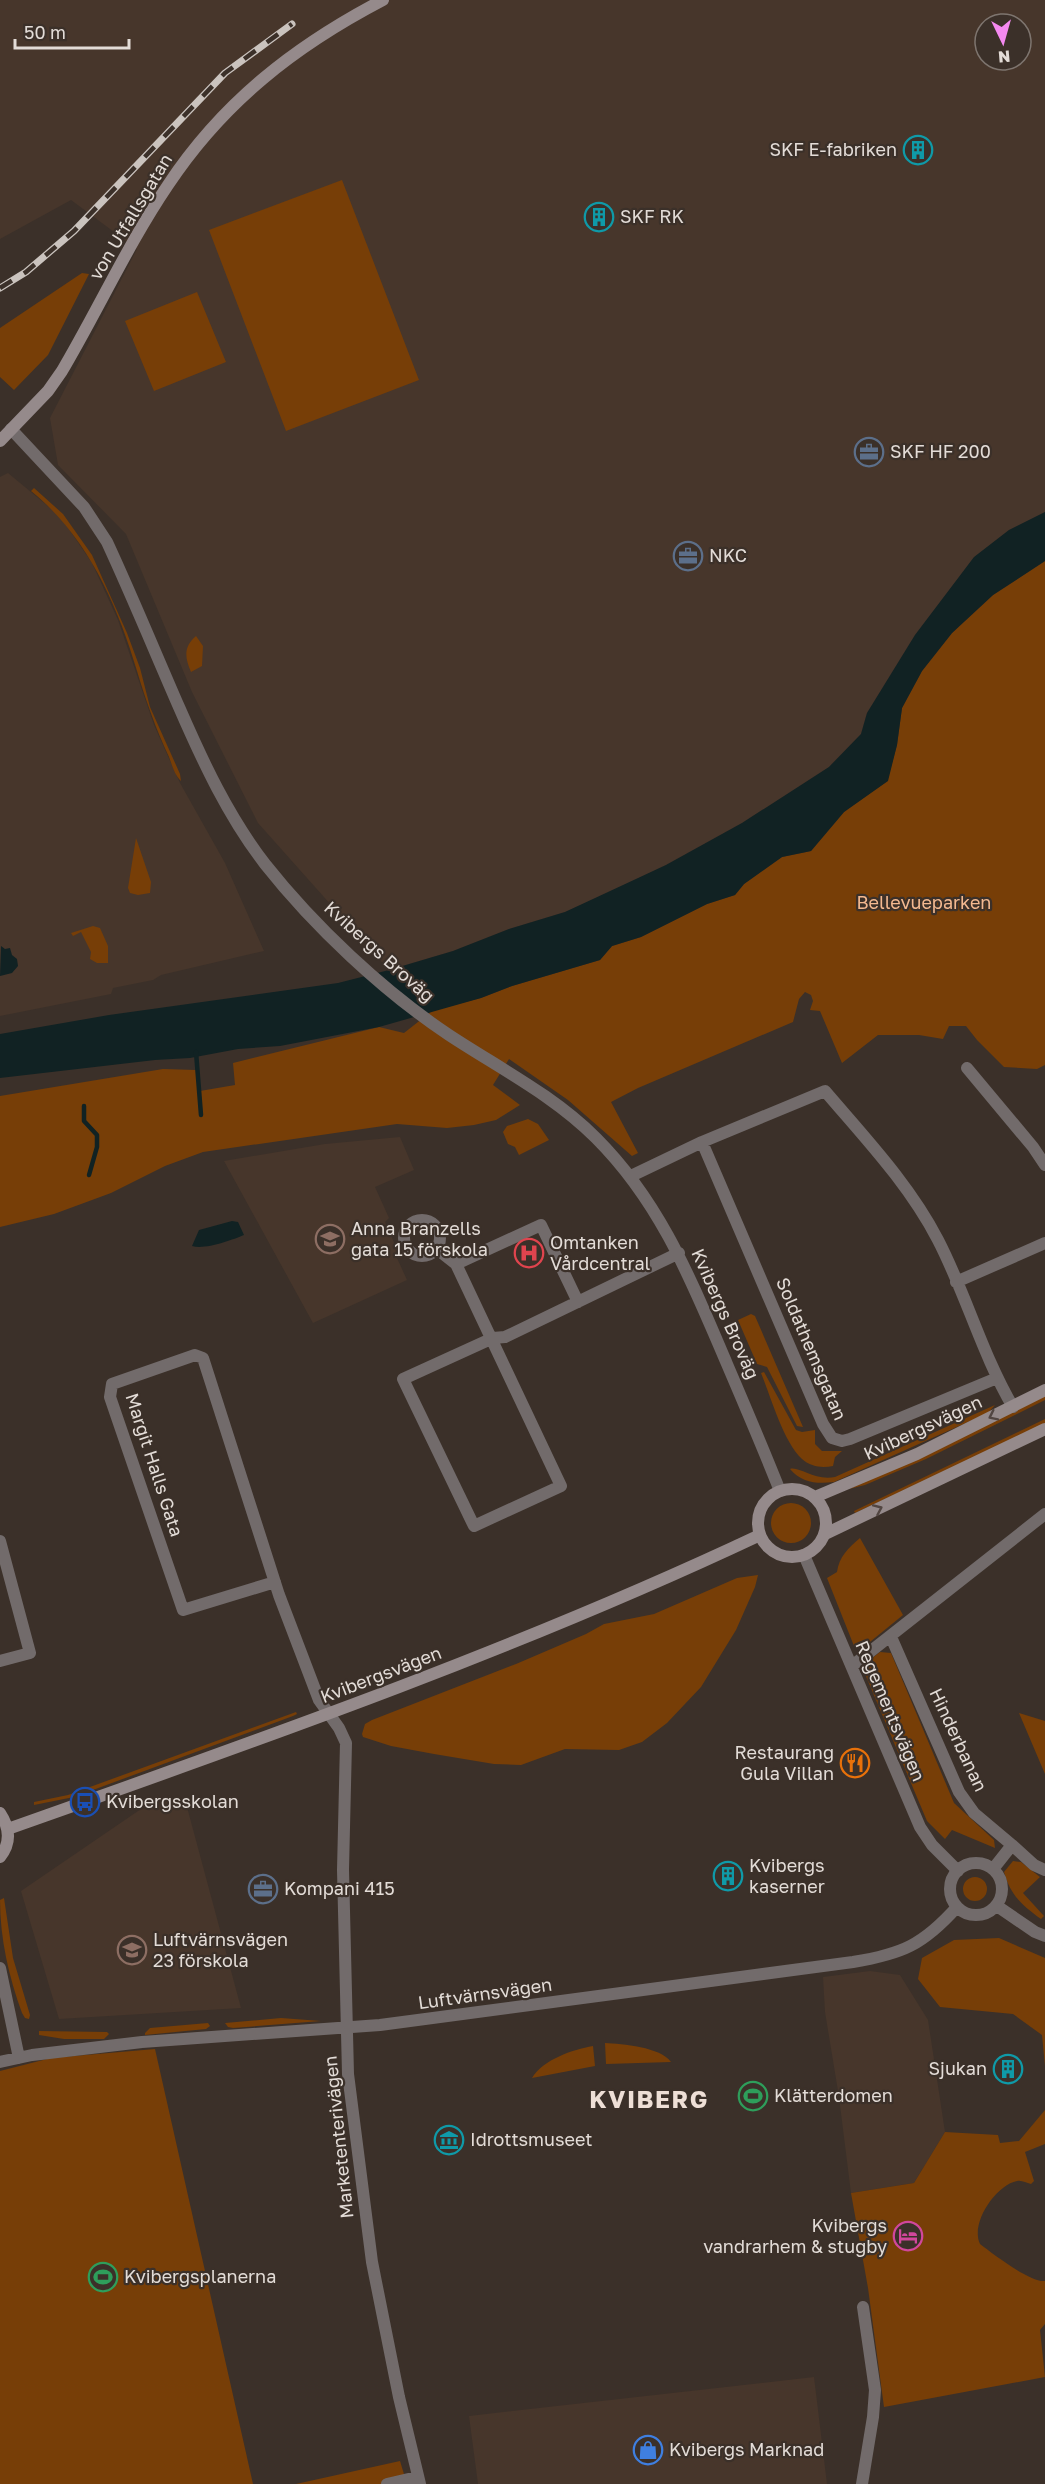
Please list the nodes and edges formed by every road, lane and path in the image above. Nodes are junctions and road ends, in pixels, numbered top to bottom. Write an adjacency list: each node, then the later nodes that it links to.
1 (383, 0): 2 (street, von Utfallsgatan)
2 (11, 429): 3 (street, von Utfallsgatan); 7 (street, Kvibergs Broväg)
3 (0, 441)
4 (967, 1068): 6 (street)
5 (702, 1142): 7 (street); 12 (street); 15 (street, Soldathemsgatan)
6 (1045, 1165)
7 (631, 1176): 10 (street, Kvibergs Broväg)
8 (1045, 1243): 12 (street)
9 (437, 1249): 11 (street)
10 (679, 1253): 13 (street); 19 (street, Kvibergs Broväg)
11 (456, 1264): 13 (street); 14 (street)
12 (956, 1282): 15 (street)
13 (578, 1302): 14 (street)
14 (493, 1338): 14 (street)
15 (997, 1378): 17 (street)
16 (1045, 1390): 17 (street, Kvibergsvägen)
17 (1013, 1407): 20 (street, Kvibergsvägen, one-way to 20)
18 (1045, 1429): 22 (street, one-way to 18)
19 (780, 1491): 20 (street); 23 (street)
20 (815, 1497): 22 (street)
21 (1045, 1514): 27 (street)
22 (825, 1534): 25 (street)
23 (760, 1535): 25 (street); 30 (street, Kvibergsvägen)
24 (0, 1541): 28 (street)
25 (804, 1555): 29 (street, Regementsvägen)
26 (275, 1582): 26 (street, Margit Halls Gata); 30 (street, Margit Halls Gata)
27 (891, 1637): 29 (street); 33 (street, Hinderbanan)
28 (0, 1661)
29 (852, 1666): 37 (street, Regementsvägen)
30 (328, 1715): 32 (street, Kvibergsvägen); 42 (street, Marketenterivägen)
31 (0, 1814): 32 (street)
32 (8, 1828): 34 (street)
33 (1012, 1845): 35 (street); 36 (street, Hinderbanan)
34 (0, 1857)
35 (993, 1869): 37 (street); 38 (street)
36 (1045, 1870)
37 (958, 1871): 39 (street)
38 (997, 1906): 39 (street); 40 (street)
39 (957, 1907): 42 (street, Luftvärnsvägen)
40 (1045, 1936)
41 (0, 1968): 43 (street)
42 (348, 2029): 43 (street, Luftvärnsvägen); 46 (street, Marketenterivägen)
43 (19, 2058): 44 (street, Luftvärnsvägen)
44 (0, 2062)
45 (863, 2307): 48 (street)
46 (418, 2480): 47 (street)
47 (387, 2484)
48 (862, 2484)

